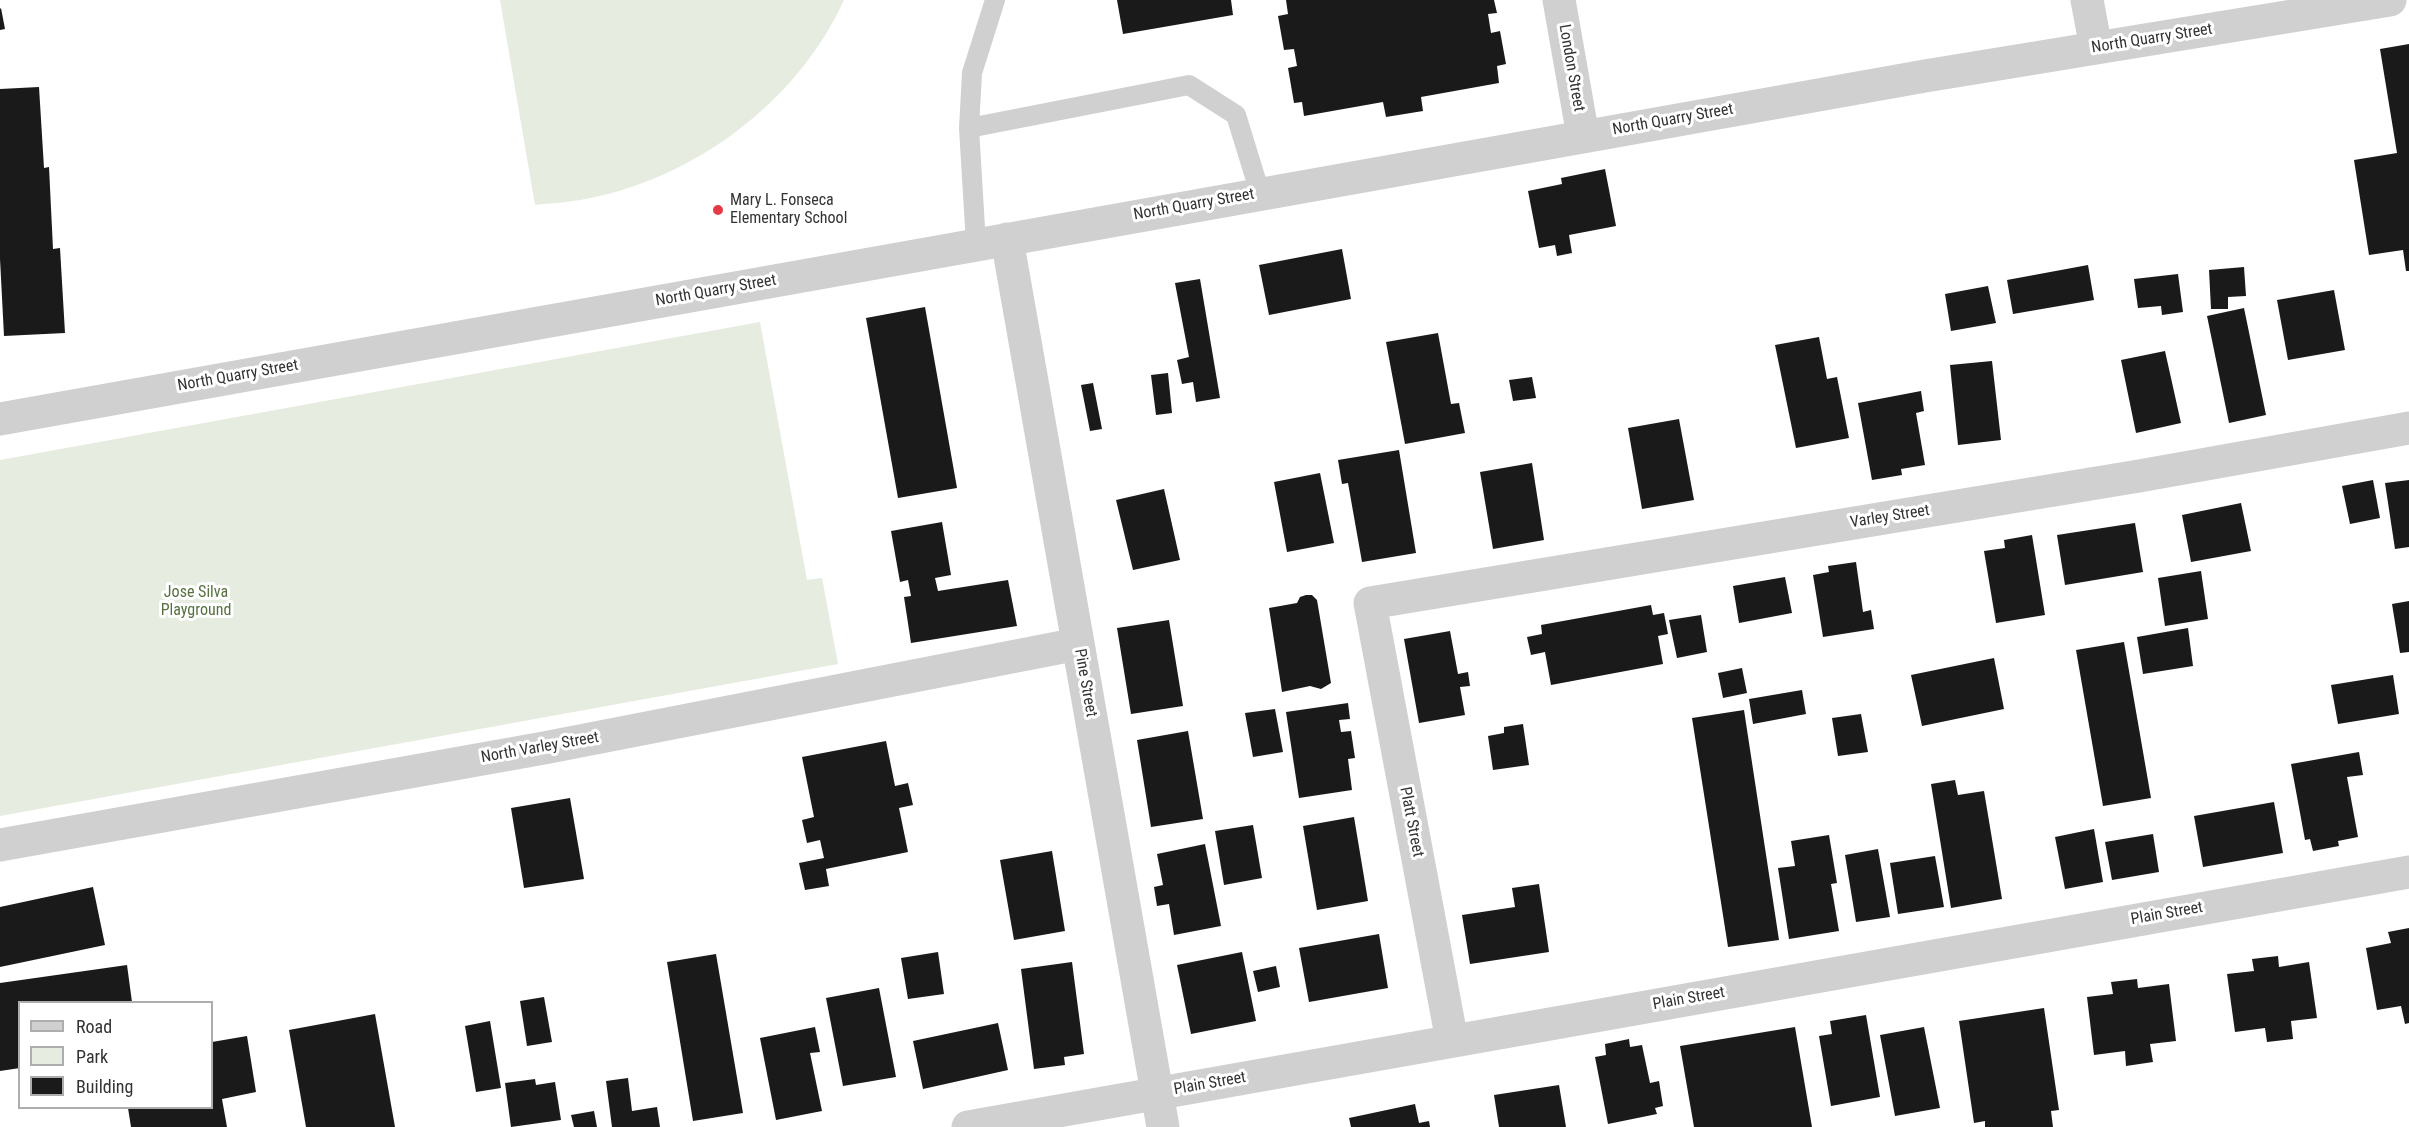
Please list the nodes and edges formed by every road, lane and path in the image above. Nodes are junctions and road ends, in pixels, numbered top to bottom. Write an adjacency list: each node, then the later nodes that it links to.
1 (995, 0): 6 (lane)
2 (1559, 0): 7 (street, London Street)
3 (2087, 0): 5 (street)
4 (2390, 0): 5 (street, North Quarry Street)
5 (2096, 48): 7 (street, North Quarry Street)
6 (969, 129): 8 (lane); 9 (lane)
7 (1583, 136): 8 (street, North Quarry Street)
8 (1260, 194): 9 (street, North Quarry Street)
9 (991, 242): 10 (street, North Quarry Street); 13 (street, Pine Street)
10 (0, 419)
11 (2409, 428): 12 (street, Varley Street)
12 (1370, 603): 16 (street, Platt Street)
13 (1078, 644): 14 (street, North Varley Street); 17 (street, Pine Street)
14 (0, 845)
15 (2409, 872): 16 (street, Plain Street)
16 (1452, 1041): 17 (street, Plain Street)
17 (1157, 1093): 18 (street, Plain Street); 19 (street, Pine Street)
18 (968, 1127)
19 (1163, 1127)

